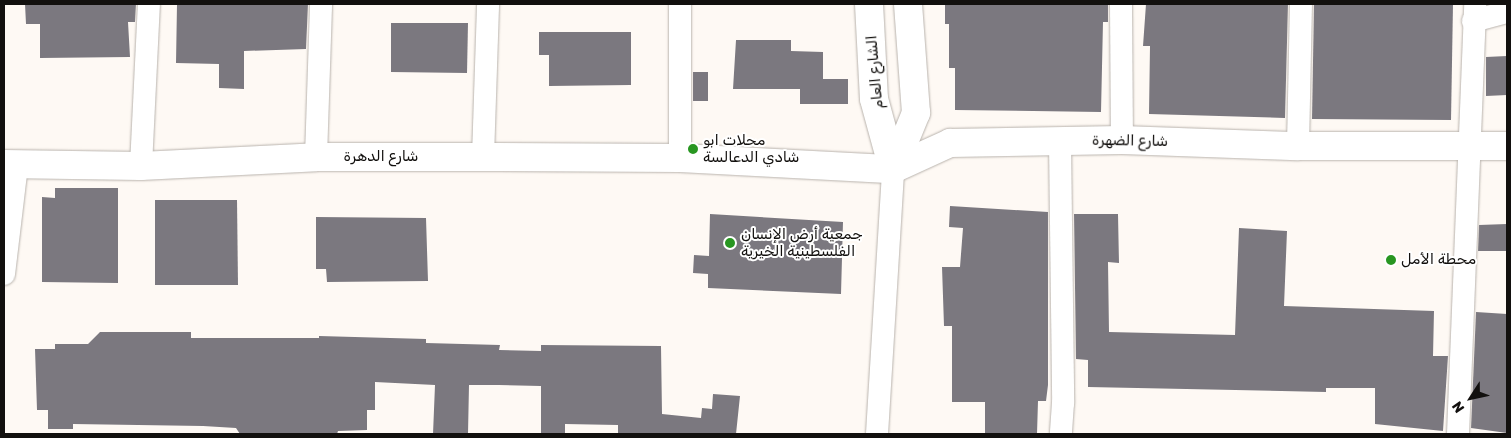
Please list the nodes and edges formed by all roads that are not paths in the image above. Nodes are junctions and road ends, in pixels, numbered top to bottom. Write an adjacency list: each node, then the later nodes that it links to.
1 (149, 4): 21 (street)
2 (321, 4): 16 (street)
3 (488, 4): 17 (street)
4 (680, 4): 18 (street)
5 (869, 4): 22 (street, الشارع العام)
6 (908, 4): 22 (street)
7 (1121, 4): 11 (street)
8 (1301, 4): 13 (street)
9 (1474, 12): 10 (street); 14 (street)
10 (1507, 12)
11 (1122, 140): 12 (street, شارع الضهرة); 13 (street, شارع الضهرة)
12 (1060, 141): 22 (street, شارع الضهرة); 25 (street)
13 (1298, 146): 14 (street, شارع الضهرة)
14 (1471, 146): 15 (street, شارع الضهرة); 26 (street)
15 (1507, 146)
16 (316, 157): 17 (street, شارع الدهرة); 21 (street, شارع الدهرة)
17 (482, 157): 18 (street, شارع الدهرة)
18 (680, 158): 19 (street, شارع الدهرة)
19 (758, 161): 22 (street, شارع الضهرة)
20 (11, 165): 21 (street, شارع الدهرة); 23 (street)
21 (142, 166)
22 (893, 169): 24 (street)
23 (4, 274)
24 (877, 434)
25 (1060, 434)
26 (1458, 434)

